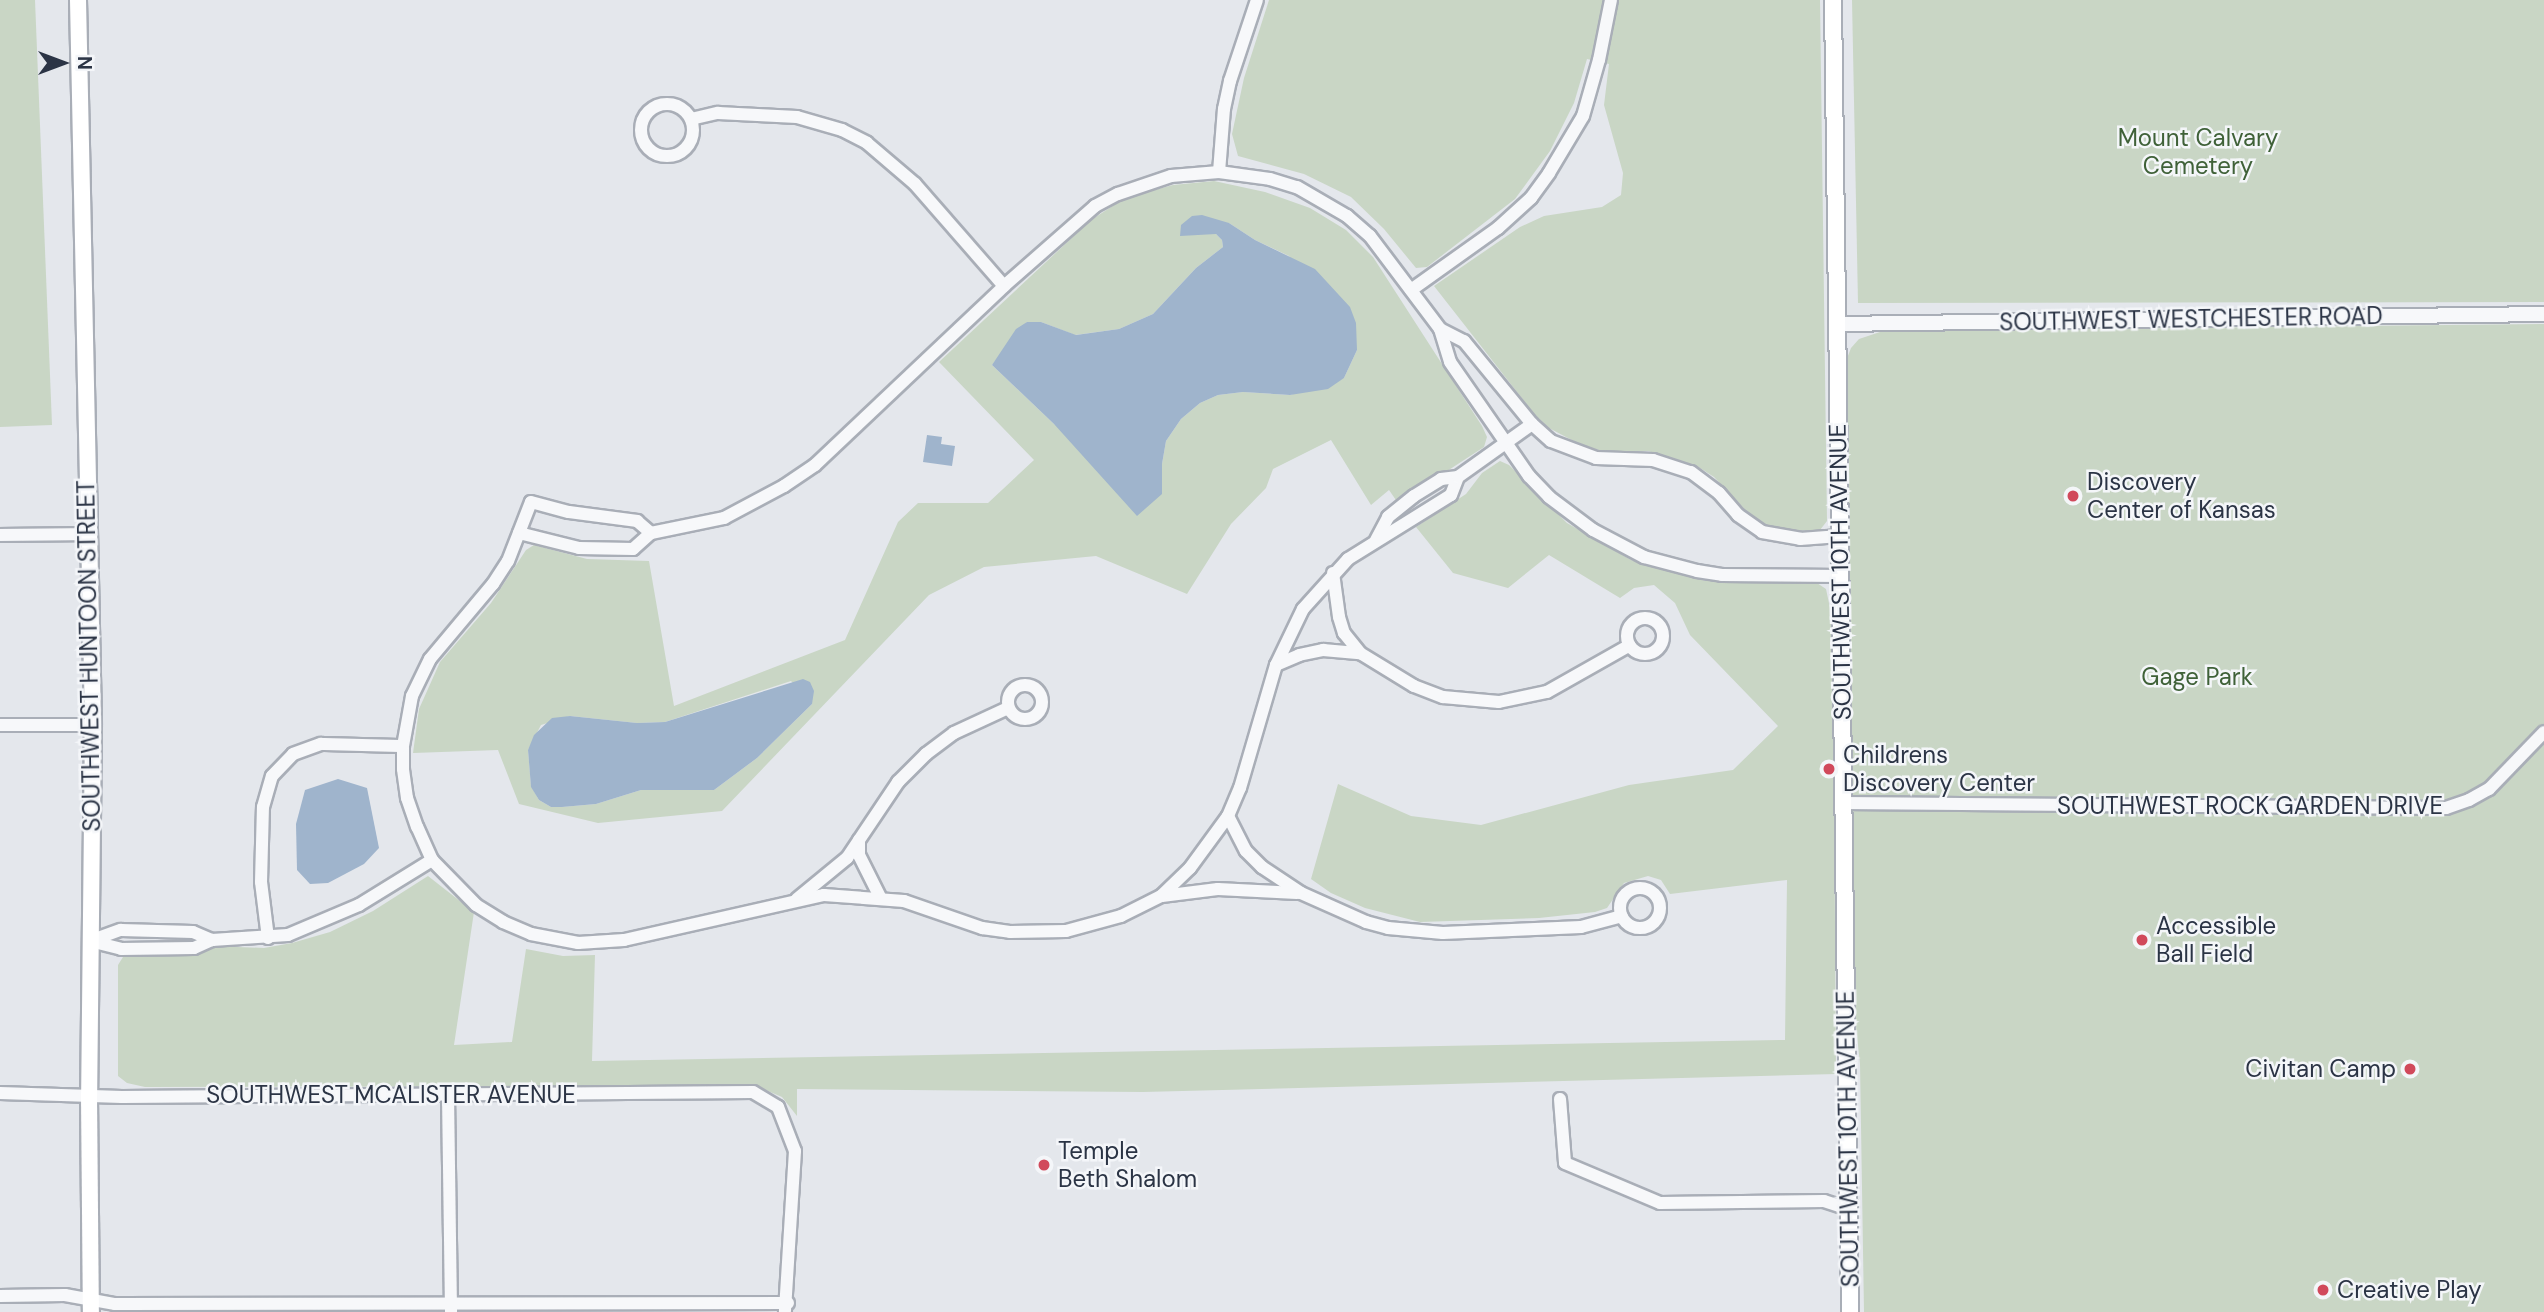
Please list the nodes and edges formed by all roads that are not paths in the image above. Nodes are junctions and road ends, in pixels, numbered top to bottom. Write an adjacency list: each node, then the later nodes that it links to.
1 (78, 0): 17 (main road, SOUTHWEST HUNTOON STREET)
2 (1256, 0): 6 (street)
3 (1611, 0): 8 (street)
4 (1833, 0): 10 (main road, SOUTHWEST 10TH AVENUE)
5 (691, 119): 5 (street); 7 (street)
6 (1219, 172): 7 (street); 8 (street)
7 (1004, 286): 16 (street)
8 (1410, 290): 11 (street)
9 (2544, 314): 10 (street, SOUTHWEST WESTCHESTER ROAD)
10 (1837, 324): 19 (main road, SOUTHWEST 10TH AVENUE)
11 (1440, 329): 12 (street); 13 (street)
12 (1532, 424): 13 (street); 19 (street)
13 (1504, 443): 14 (street); 22 (street)
14 (1458, 477): 20 (street); 20 (street)
15 (519, 533): 16 (street); 16 (street); 30 (street)
16 (651, 533)
17 (89, 534): 18 (street); 28 (main road, SOUTHWEST HUNTOON STREET)
18 (0, 535)
19 (1840, 536): 22 (main road, SOUTHWEST 10TH AVENUE)
20 (1376, 540): 21 (street)
21 (1333, 573): 24 (street); 25 (street)
22 (1841, 576): 31 (main road, SOUTHWEST 10TH AVENUE)
23 (1630, 645): 24 (street)
24 (1360, 653): 25 (street)
25 (1276, 666): 32 (street)
26 (1008, 708): 33 (street)
27 (0, 725): 28 (street)
28 (93, 725): 42 (main road, SOUTHWEST HUNTOON STREET)
29 (2544, 732): 31 (street, SOUTHWEST ROCK GARDEN DRIVE)
30 (403, 746): 34 (street); 40 (street)
31 (1843, 803): 47 (main road, SOUTHWEST 10TH AVENUE)
32 (1227, 816): 35 (street); 36 (street)
33 (859, 840): 37 (street); 38 (street)
34 (432, 860): 38 (street); 40 (street)
35 (1301, 893): 36 (street); 39 (street)
36 (1161, 896): 37 (street)
37 (880, 897): 38 (street)
38 (797, 900)
39 (1622, 916)
40 (268, 938): 41 (street)
41 (212, 940): 42 (street); 42 (street)
42 (90, 941): 45 (main road, SOUTHWEST HUNTOON STREET)
43 (0, 1093): 45 (street, SOUTHWEST MCALISTER AVENUE)
44 (448, 1095): 45 (street, SOUTHWEST MCALISTER AVENUE); 50 (street); 51 (street, SOUTHWEST MCALISTER AVENUE)
45 (89, 1096): 49 (main road, SOUTHWEST HUNTOON STREET)
46 (1560, 1099): 47 (street)
47 (1848, 1209): 52 (main road, SOUTHWEST 10TH AVENUE)
48 (0, 1296): 49 (street)
49 (91, 1306): 50 (street)
50 (451, 1308): 51 (street)
51 (786, 1308)
52 (1850, 1312)

